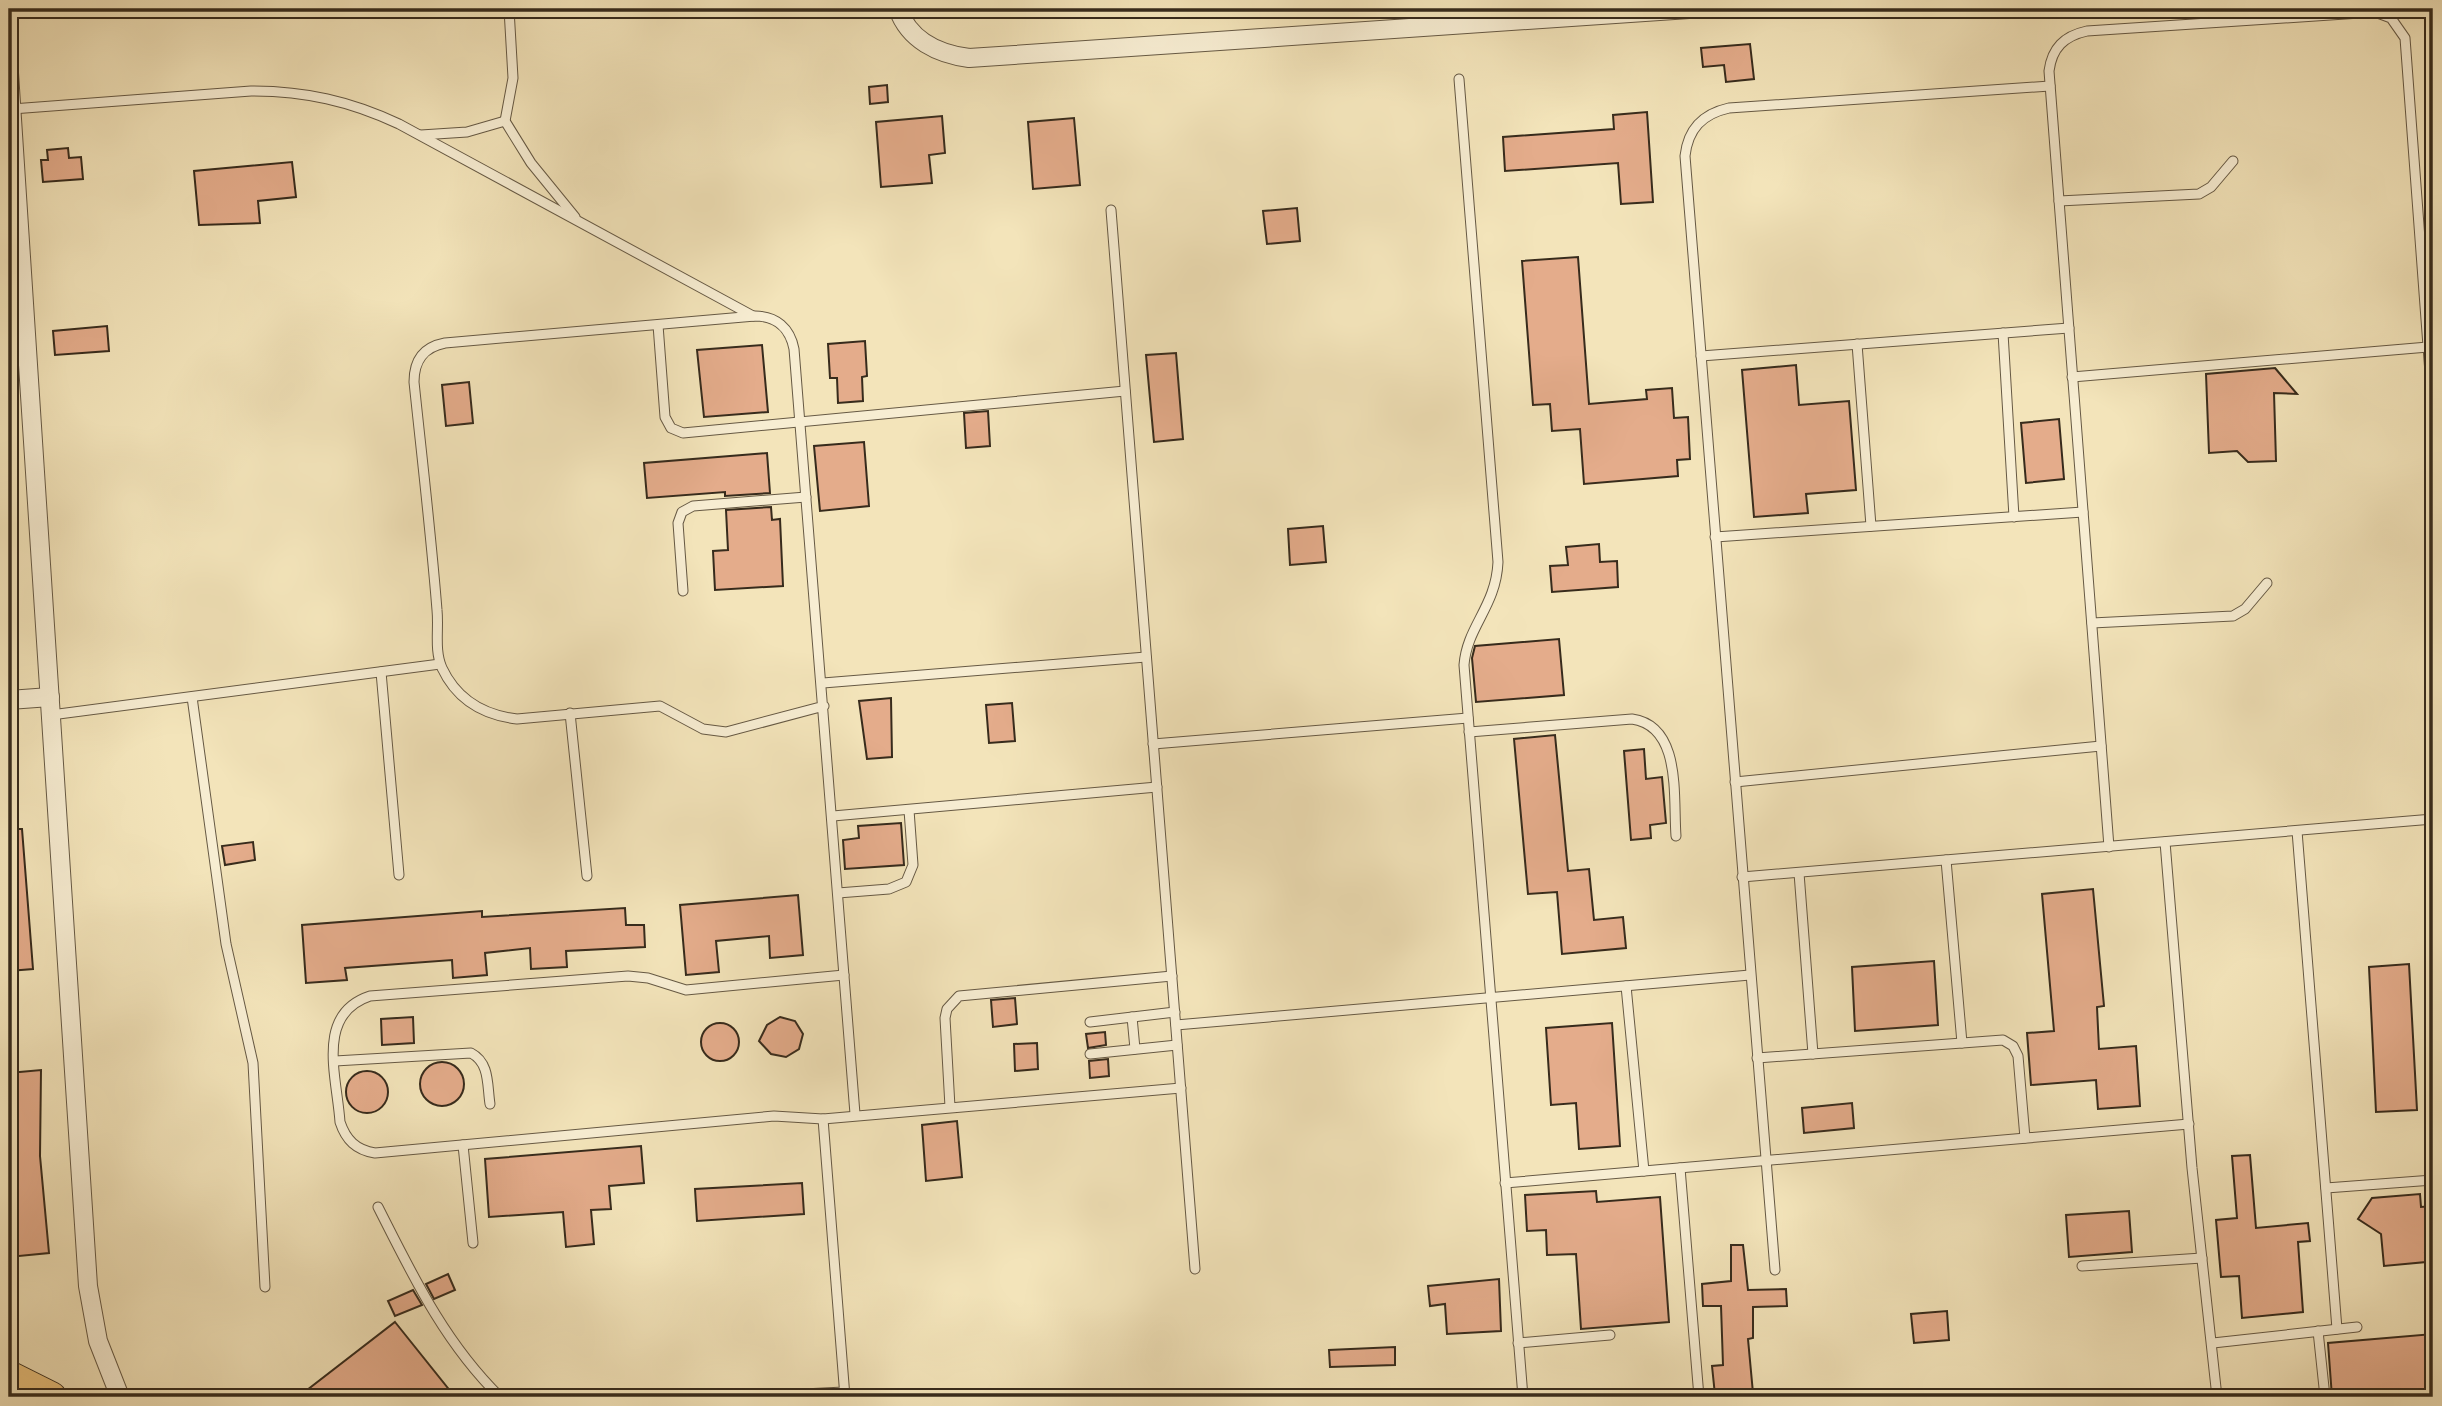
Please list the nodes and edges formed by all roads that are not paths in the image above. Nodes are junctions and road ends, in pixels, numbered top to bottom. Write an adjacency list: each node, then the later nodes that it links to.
1 (509, 9): 8 (lane)
2 (898, 9): 3 (street)
3 (1689, 9)
4 (9, 73): 7 (street)
5 (1459, 79): 43 (lane)
6 (2050, 86): 11 (lane); 19 (lane); 20 (lane)
7 (10, 109): 9 (lane); 37 (street)
8 (505, 121): 9 (lane); 13 (lane)
9 (419, 135): 13 (lane)
10 (2233, 161): 11 (lane)
11 (2059, 201): 16 (lane)
12 (1111, 210): 22 (lane)
13 (578, 221): 14 (lane)
14 (755, 316): 15 (lane); 24 (lane)
15 (658, 324): 24 (lane); 34 (lane)
16 (2069, 328): 17 (lane); 21 (lane)
17 (2003, 333): 18 (lane); 27 (lane)
18 (1857, 344): 20 (lane); 28 (lane)
19 (2428, 347): 21 (lane); 23 (lane)
20 (1701, 356): 29 (lane)
21 (2073, 377): 26 (lane)
22 (1125, 391): 24 (lane); 33 (lane)
23 (2433, 412)
24 (800, 422): 25 (lane)
25 (806, 497): 31 (lane); 36 (lane)
26 (2083, 512): 27 (lane); 32 (lane)
27 (2014, 517): 28 (lane)
28 (1871, 526): 29 (lane)
29 (1715, 537): 47 (lane)
30 (2267, 583): 32 (lane)
31 (683, 591)
32 (2092, 623): 46 (lane)
33 (1146, 657): 36 (lane); 45 (lane)
34 (440, 664): 35 (lane); 41 (lane)
35 (381, 672): 38 (lane); 58 (lane)
36 (823, 683): 40 (lane)
37 (50, 697): 39 (street); 42 (street)
38 (192, 697): 42 (lane); 98 (lane)
39 (9, 700)
40 (824, 706): 41 (lane); 50 (lane)
41 (570, 713): 59 (lane)
42 (51, 715): 106 (street)
43 (1468, 718): 44 (lane); 45 (lane)
44 (1469, 732): 53 (lane); 66 (lane)
45 (1153, 744): 48 (lane)
46 (2101, 746): 47 (lane); 55 (lane)
47 (1735, 782): 60 (lane)
48 (1157, 787): 49 (lane); 64 (lane)
49 (909, 810): 50 (lane); 61 (lane)
50 (833, 817): 61 (lane)
51 (2433, 820): 52 (lane)
52 (2297, 831): 54 (lane); 91 (lane)
53 (1676, 836)
54 (2165, 842): 55 (lane); 83 (lane)
55 (2109, 847): 56 (lane)
56 (1946, 860): 57 (lane); 71 (lane)
57 (1799, 873): 60 (lane); 75 (lane)
58 (399, 875)
59 (587, 876)
60 (1742, 877): 63 (lane)
61 (838, 893): 62 (lane)
62 (844, 975): 77 (lane); 81 (lane)
63 (1750, 975): 65 (lane); 76 (lane)
64 (1172, 976): 67 (lane); 80 (lane)
65 (1626, 986): 66 (lane); 88 (lane)
66 (1490, 998): 70 (lane); 90 (lane)
67 (1175, 1012): 68 (lane); 70 (lane)
68 (1132, 1017): 69 (lane); 73 (lane)
69 (1090, 1022)
70 (1176, 1025): 72 (lane)
71 (1962, 1043): 75 (lane); 84 (lane)
72 (1177, 1045): 73 (lane); 78 (lane)
73 (1135, 1049): 74 (lane)
74 (1090, 1054)
75 (1814, 1054): 76 (lane)
76 (1757, 1058): 86 (lane)
77 (335, 1061): 79 (lane); 85 (lane)
78 (1181, 1088): 80 (lane); 96 (lane)
79 (490, 1104)
80 (950, 1107): 81 (lane)
81 (855, 1114): 82 (lane)
82 (823, 1119): 85 (lane); 105 (lane)
83 (2189, 1124): 84 (lane); 94 (lane)
84 (2025, 1138): 86 (lane)
85 (463, 1145): 93 (lane)
86 (1766, 1160): 87 (lane); 97 (lane)
87 (1681, 1168): 88 (lane); 110 (lane)
88 (1644, 1171): 90 (lane)
89 (2433, 1180): 91 (lane)
90 (1506, 1183): 103 (lane)
91 (2326, 1188): 100 (lane)
92 (378, 1207): 107 (lane)
93 (473, 1243)
94 (2202, 1258): 95 (lane); 104 (lane)
95 (2082, 1266)
96 (1195, 1269)
97 (1775, 1270)
98 (265, 1287)
99 (2357, 1327): 100 (lane)
100 (2337, 1329): 101 (lane)
101 (2318, 1331): 104 (lane); 112 (lane)
102 (1609, 1335): 103 (lane)
103 (1518, 1343): 109 (lane)
104 (2213, 1343): 111 (lane)
105 (844, 1394): 108 (lane)
106 (120, 1397)
107 (500, 1397)
108 (739, 1397)
109 (1523, 1397)
110 (1699, 1397)
111 (2217, 1397)
112 (2325, 1397)

